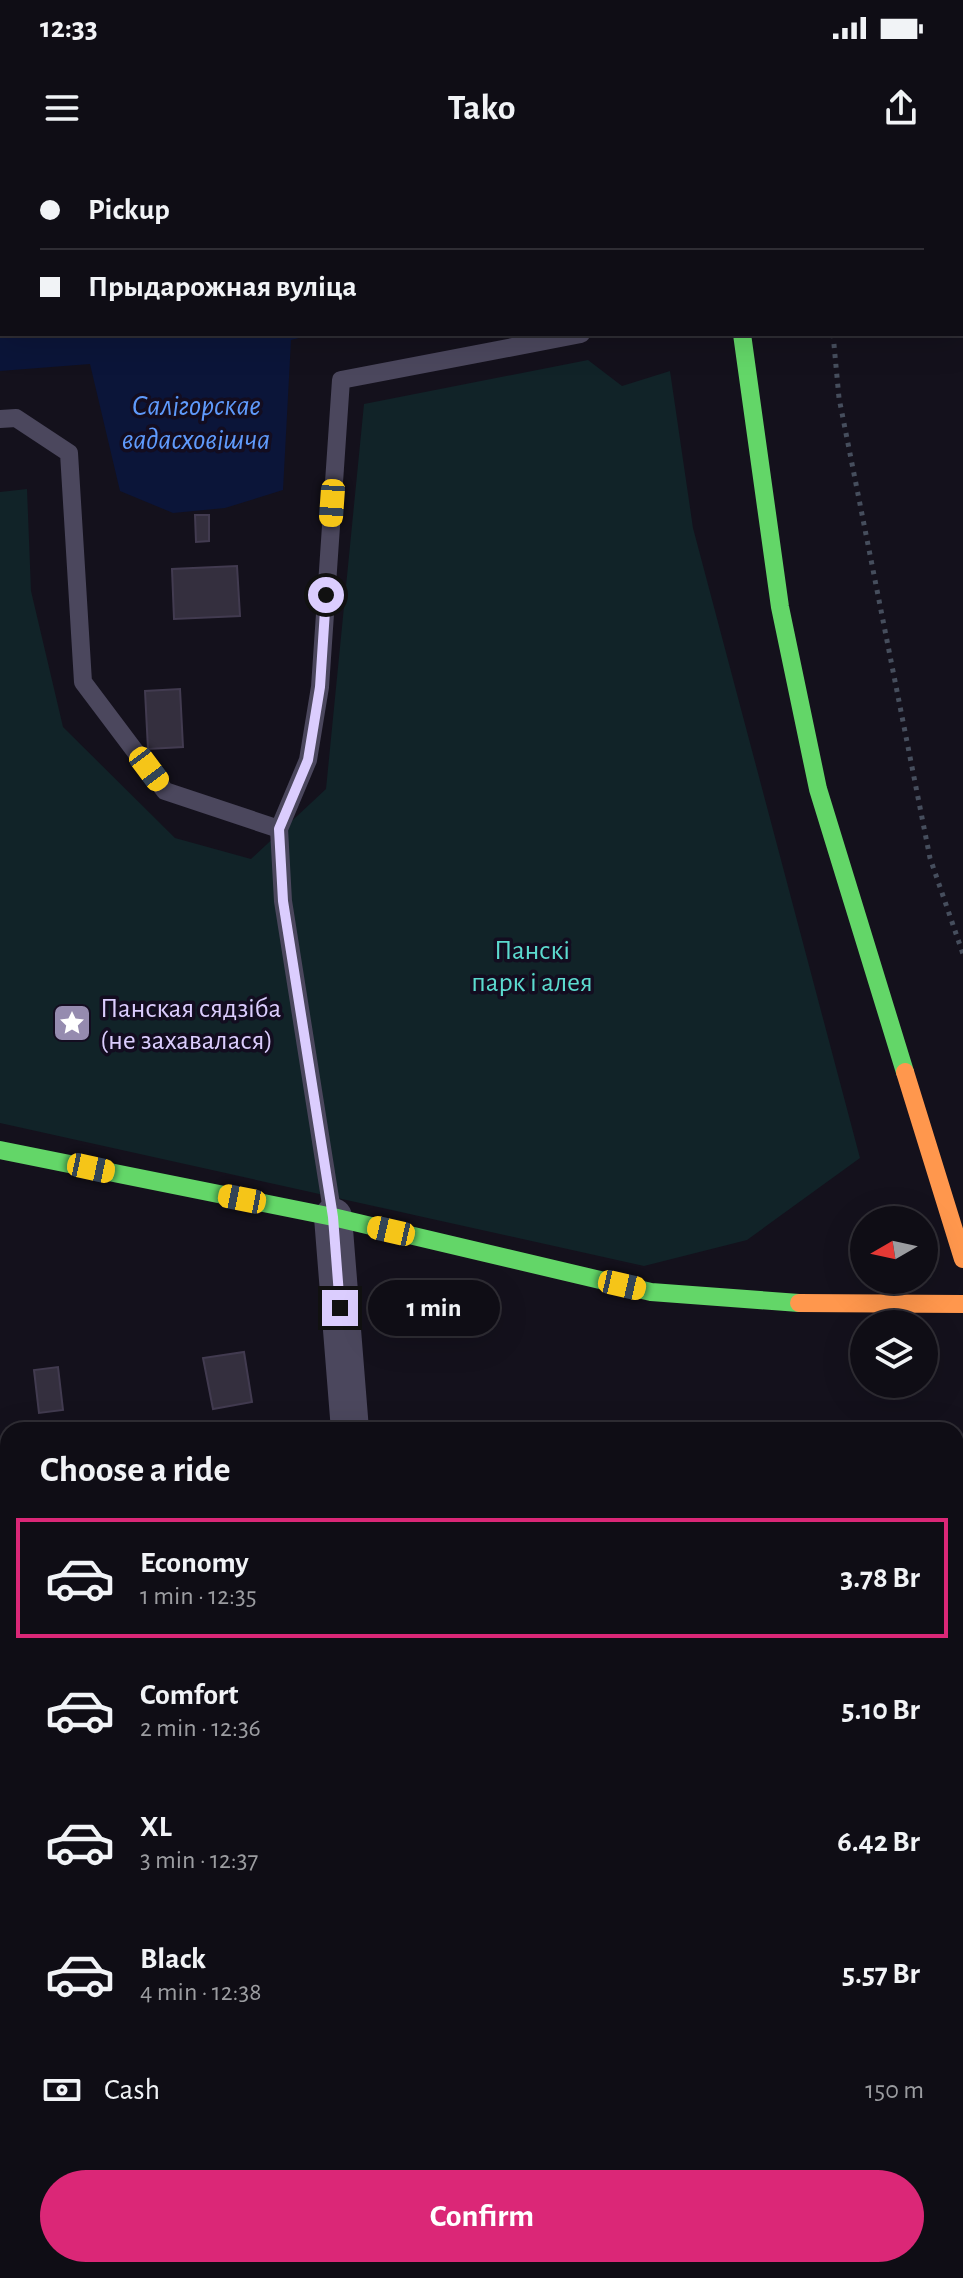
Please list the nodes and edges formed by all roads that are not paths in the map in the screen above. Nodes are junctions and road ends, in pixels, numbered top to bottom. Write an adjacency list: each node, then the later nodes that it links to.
1 (571, 336): 4 (lane)
2 (742, 336): 7 (street)
3 (0, 419): 4 (lane)
4 (279, 829): 6 (lane)
5 (0, 1150): 6 (street)
6 (333, 1217): 8 (street); 9 (street)
7 (963, 1259)
8 (963, 1304)
9 (349, 1422)

